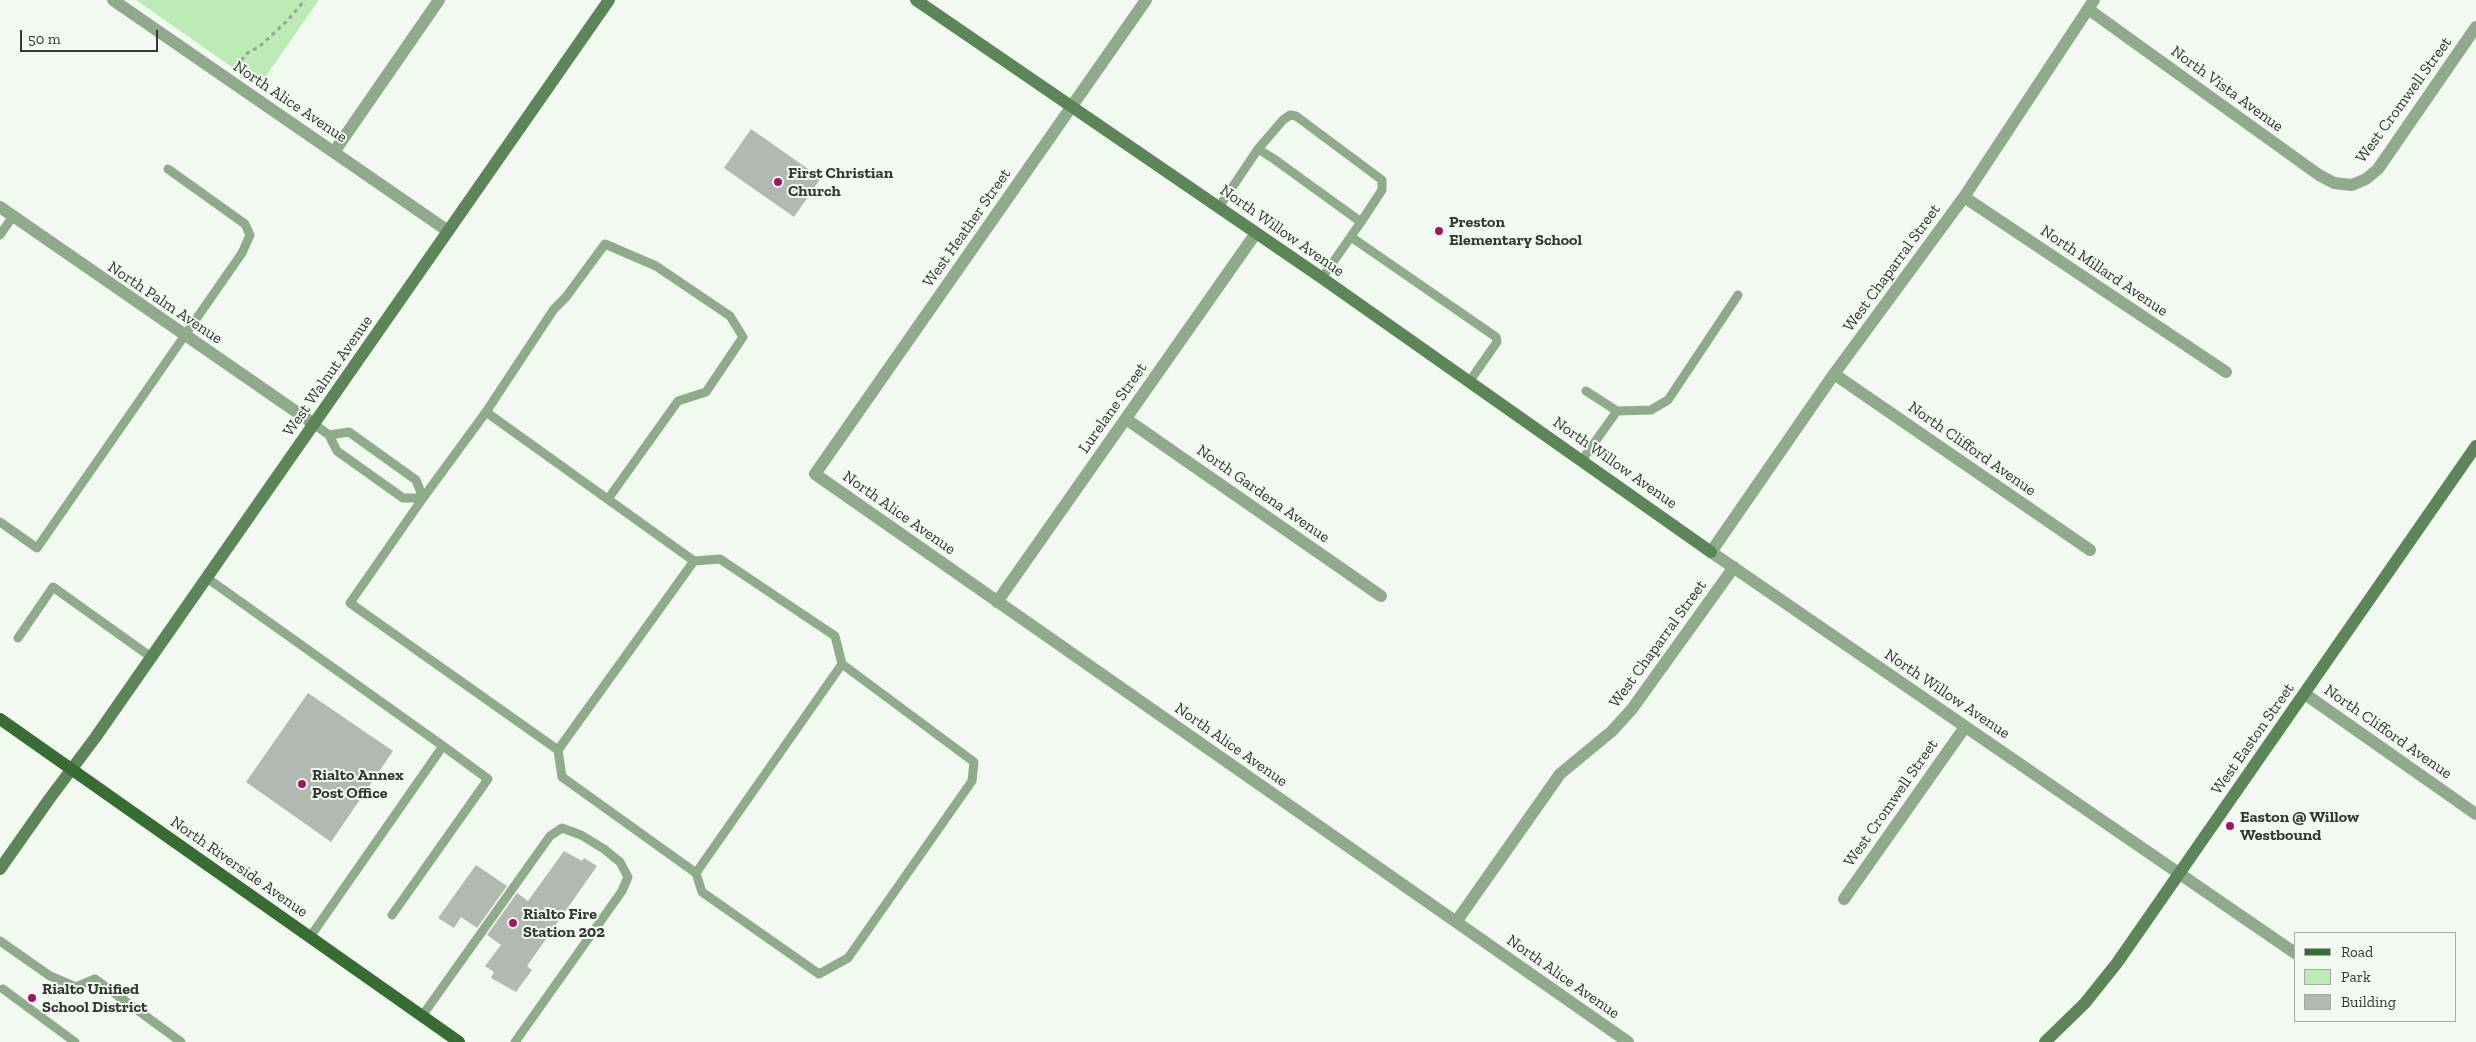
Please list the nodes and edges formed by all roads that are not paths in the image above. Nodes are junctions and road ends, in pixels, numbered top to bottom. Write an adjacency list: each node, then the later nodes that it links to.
1 (113, 0): 10 (street, North Alice Avenue)
2 (439, 0): 10 (street)
3 (610, 0): 18 (street, West Walnut Avenue)
4 (916, 0): 8 (street, North Willow Avenue)
5 (1146, 0): 8 (street, West Heather Street)
6 (2091, 5): 12 (street, North Vista Avenue); 13 (street, West Chaparral Street)
7 (2476, 27): 12 (street, West Cromwell Street)
8 (1070, 107): 15 (street, North Willow Avenue); 36 (street, West Heather Street)
9 (1258, 150): 15 (lane); 17 (lane); 17 (lane)
10 (334, 152): 18 (street, North Alice Avenue)
11 (168, 169): 24 (lane)
12 (2352, 185)
13 (1964, 197): 25 (street, North Millard Avenue); 26 (street, West Chaparral Street)
14 (0, 207): 16 (street, North Palm Avenue)
15 (1219, 207): 19 (street, North Willow Avenue)
16 (13, 216): 20 (lane); 24 (street, North Palm Avenue)
17 (1361, 222): 21 (lane)
18 (448, 231): 32 (street, West Walnut Avenue)
19 (1256, 233): 22 (street, North Willow Avenue); 31 (street, Lurelane Street)
20 (0, 235)
21 (1351, 237): 22 (lane); 27 (lane)
22 (1322, 278): 27 (street, North Willow Avenue)
23 (1738, 295): 29 (lane)
24 (184, 335): 32 (street, North Palm Avenue); 39 (lane)
25 (2226, 372)
26 (1834, 374): 40 (street, North Clifford Avenue); 41 (street, West Chaparral Street)
27 (1469, 382): 35 (street, North Willow Avenue)
28 (1586, 391): 29 (lane)
29 (1617, 411): 35 (lane)
30 (486, 412): 37 (lane); 38 (lane); 38 (lane)
31 (1126, 419): 45 (street, North Gardena Avenue); 46 (street, Lurelane Street)
32 (314, 424): 33 (lane); 44 (street, West Walnut Avenue)
33 (328, 435): 37 (lane); 37 (lane)
34 (2476, 446): 50 (street, West Easton Street)
35 (1582, 460): 41 (street, North Willow Avenue)
36 (815, 474): 46 (street, North Alice Avenue)
37 (423, 498): 54 (lane)
38 (608, 499): 42 (lane)
39 (0, 522)
40 (2090, 550)
41 (1711, 552): 43 (street, North Willow Avenue)
42 (694, 561): 49 (lane); 54 (lane)
43 (1734, 567): 52 (street, North Willow Avenue); 62 (street, West Chaparral Street)
44 (207, 578): 48 (street, West Walnut Avenue); 53 (lane)
45 (1381, 596)
46 (998, 602): 62 (street, North Alice Avenue)
47 (18, 638): 48 (lane)
48 (151, 657): 55 (street, West Walnut Avenue)
49 (842, 664): 58 (lane); 58 (lane)
50 (2305, 694): 56 (street, North Clifford Avenue); 59 (street, West Easton Street)
51 (0, 720): 55 (main road, North Riverside Avenue)
52 (1965, 727): 59 (street, North Willow Avenue); 60 (street, West Cromwell Street)
53 (443, 746): 61 (lane); 63 (lane)
54 (558, 750): 58 (lane)
55 (71, 768): 57 (street, West Walnut Avenue); 63 (main road, North Riverside Avenue)
56 (2476, 814)
57 (0, 870)
58 (696, 872)
59 (2179, 872): 65 (street, North Willow Avenue); 73 (street, West Easton Street)
60 (1844, 899)
61 (392, 915)
62 (1456, 922): 72 (street, North Alice Avenue)
63 (310, 937): 67 (main road, North Riverside Avenue)
64 (0, 941): 69 (lane)
65 (2294, 952)
66 (1, 990): 68 (lane)
67 (422, 1016): 70 (main road, North Riverside Avenue); 71 (lane)
68 (75, 1042)
69 (181, 1042)
70 (459, 1042)
71 (515, 1042)
72 (1628, 1042)
73 (2045, 1042)

